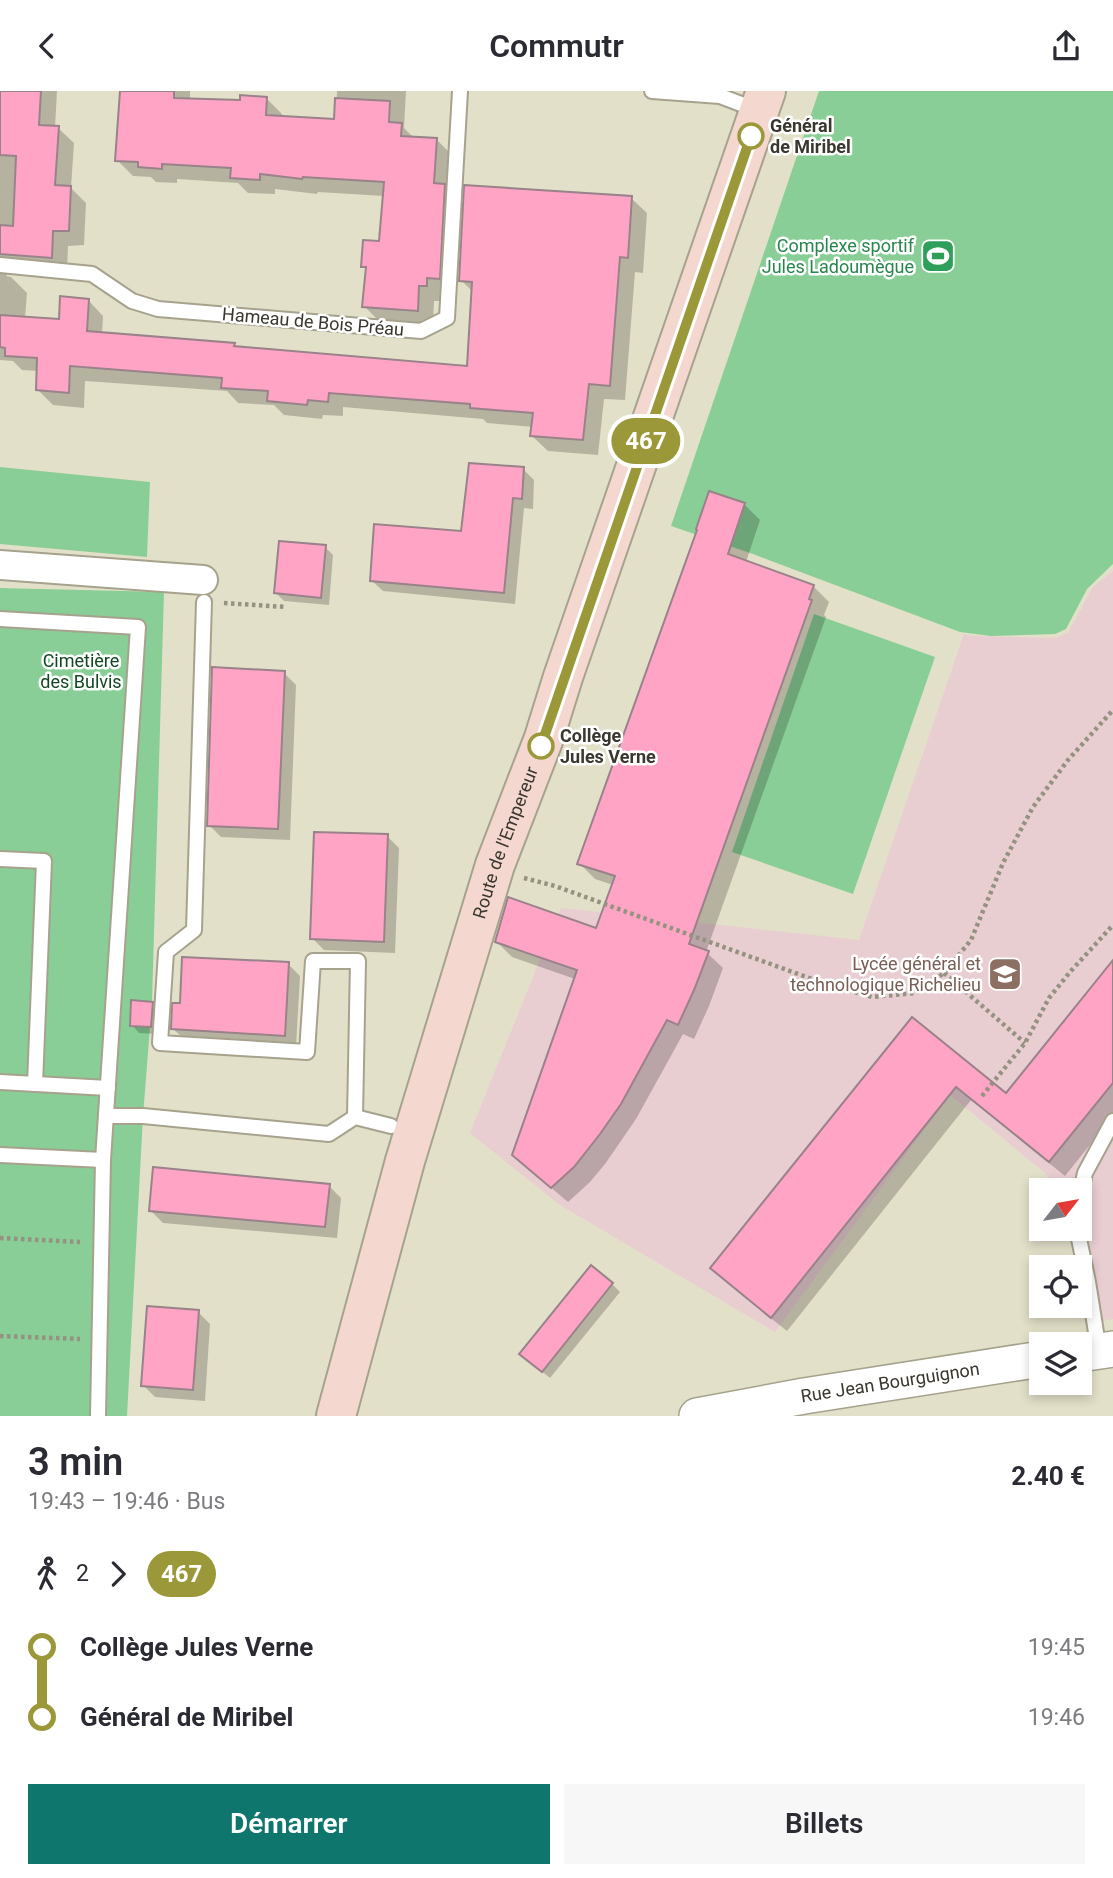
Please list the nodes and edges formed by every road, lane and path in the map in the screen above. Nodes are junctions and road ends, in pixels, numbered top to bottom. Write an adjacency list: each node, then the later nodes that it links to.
1 (460, 91): 4 (lane, Hameau de Bois Préau)
2 (652, 91): 3 (lane)
3 (763, 101): 26 (main road, Route de l'Empereur)
4 (0, 265)
5 (0, 565): 6 (street)
6 (203, 591): 21 (lane)
7 (246, 605): 8 (path)
8 (286, 607)
9 (0, 619): 18 (lane)
10 (1113, 711): 14 (path)
11 (0, 859): 17 (lane)
12 (516, 876): 14 (path)
13 (1113, 925): 15 (path)
14 (944, 973): 15 (path)
15 (1025, 1042): 19 (path)
16 (0, 1082): 17 (lane)
17 (35, 1084): 18 (lane)
18 (108, 1088): 20 (lane)
19 (982, 1096)
20 (106, 1116): 21 (lane); 25 (lane)
21 (355, 1117): 23 (lane)
22 (1113, 1121): 27 (lane)
23 (391, 1126)
24 (0, 1156): 25 (lane)
25 (103, 1160): 30 (lane)
26 (405, 1161): 36 (main road, Route de l'Empereur); 37 (main road, Route de l'Empereur)
27 (1084, 1178)
28 (0, 1238): 30 (path)
29 (1079, 1241): 33 (lane)
30 (102, 1243): 32 (lane)
31 (0, 1336): 32 (path)
32 (100, 1340): 35 (lane)
33 (1097, 1351)
34 (1029, 1361): 38 (street, Rue Jean Bourguignon)
35 (98, 1416)
36 (308, 1416)
37 (336, 1416)
38 (697, 1416)

